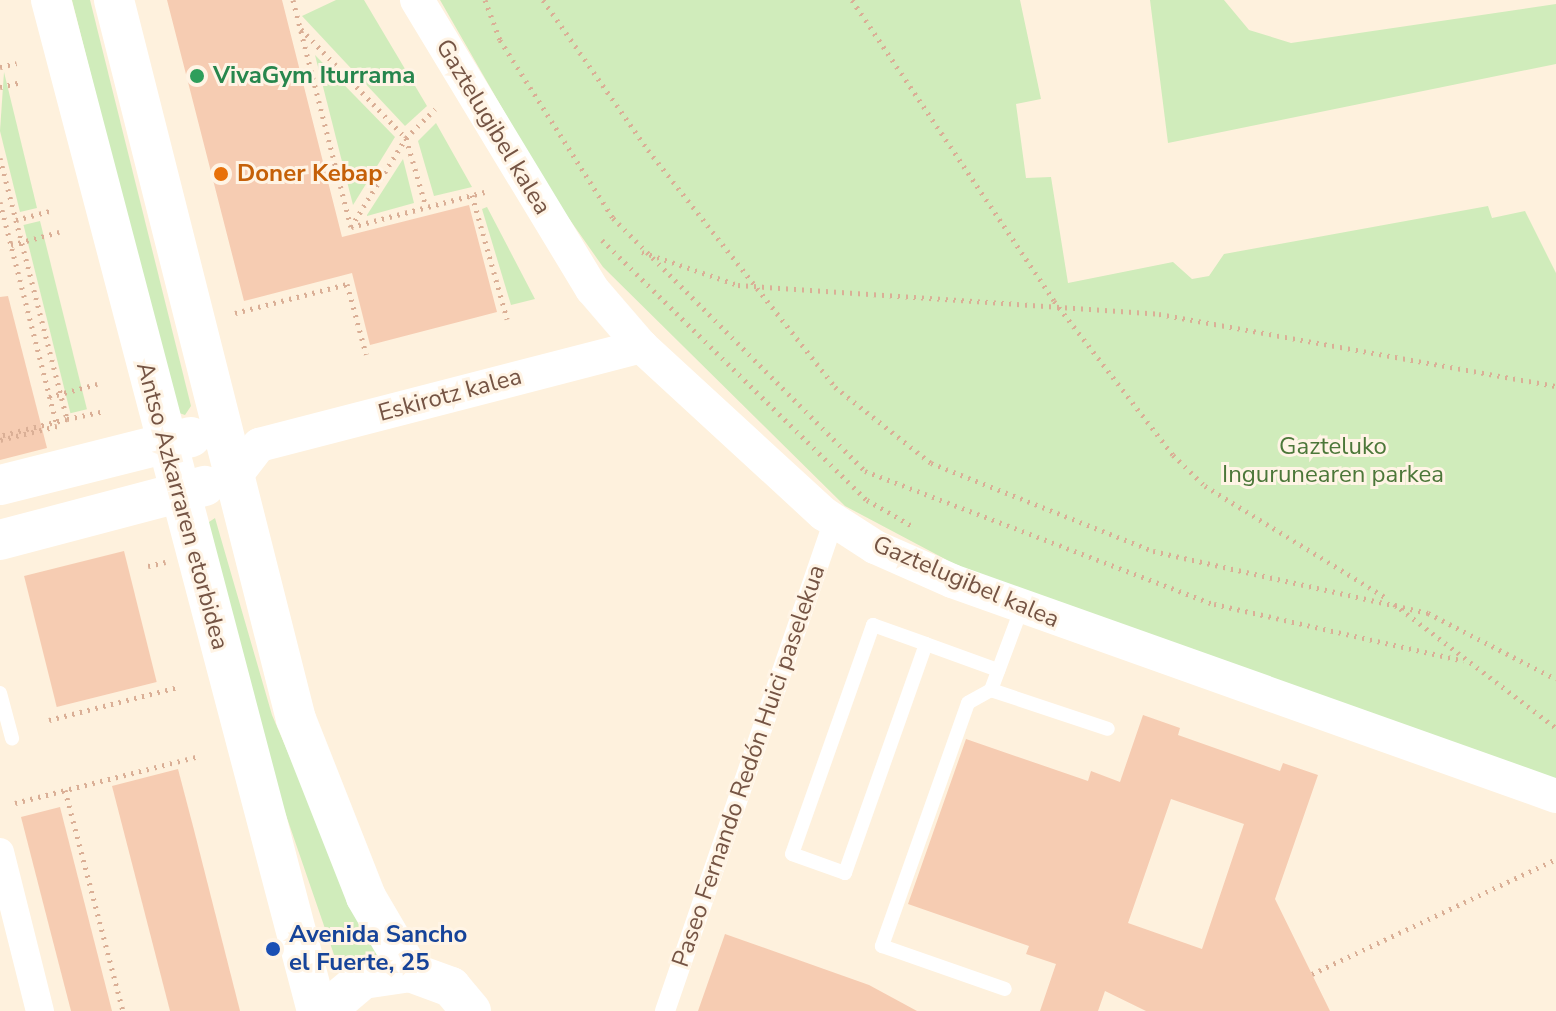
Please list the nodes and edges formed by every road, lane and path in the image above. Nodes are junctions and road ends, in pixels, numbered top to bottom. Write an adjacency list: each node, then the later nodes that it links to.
1 (51, 0): 40 (main road, Antso Azkarraren etorbidea)
2 (114, 0): 38 (main road)
3 (293, 0): 8 (path)
4 (417, 0): 31 (street, Gaztelugibel kalea)
5 (485, 0): 26 (path)
6 (543, 0): 27 (path)
7 (852, 0): 28 (path)
8 (300, 28): 14 (path); 22 (path)
9 (17, 63): 10 (path)
10 (0, 67)
11 (21, 82): 12 (path)
12 (0, 87)
13 (435, 109): 14 (path)
14 (406, 138): 19 (path); 22 (path)
15 (0, 158): 21 (path)
16 (484, 192): 17 (path)
17 (472, 195): 19 (path); 30 (path)
18 (0, 202): 25 (path)
19 (426, 207): 22 (path)
20 (54, 210): 21 (path)
21 (16, 220): 37 (path)
22 (351, 227)
23 (59, 232): 25 (path)
24 (598, 237): 46 (path, Gaztelugibel kalea)
25 (11, 245): 35 (path)
26 (641, 252): 27 (path); 51 (path)
27 (758, 286): 28 (path); 48 (path)
28 (1054, 301): 34 (path); 48 (path)
29 (235, 313): 32 (path)
30 (507, 319)
31 (641, 346): 41 (street, Eskirotz kalea); 45 (street, Gaztelugibel kalea)
32 (366, 354)
33 (97, 384): 35 (path)
34 (1556, 386)
35 (49, 397): 39 (path)
36 (104, 411): 37 (path)
37 (67, 419): 39 (path)
38 (222, 431): 40 (main road); 41 (street); 42 (main road)
39 (0, 438)
40 (165, 443): 43 (main road); 44 (main road, Antso Azkarraren etorbidea)
41 (259, 445): 42 (street)
42 (233, 479): 44 (main road); 67 (main road)
43 (0, 485)
44 (179, 494): 47 (main road); 72 (main road, Antso Azkarraren etorbidea)
45 (834, 520): 49 (street, Gaztelugibel kalea); 75 (street, Paseo Fernando Redón Huici paselekua)
46 (929, 535)
47 (0, 540)
48 (1391, 601): 51 (path); 53 (path)
49 (1022, 607): 52 (lane); 63 (street, Gaztelugibel kalea)
50 (926, 644): 50 (lane); 52 (lane)
51 (1464, 661): 58 (path)
52 (998, 670): 55 (lane)
53 (1556, 679)
54 (178, 687): 57 (path)
55 (991, 690): 59 (lane); 69 (lane)
56 (0, 693): 60 (lane)
57 (49, 720)
58 (1556, 728)
59 (1108, 729)
60 (12, 738)
61 (196, 757): 62 (path)
62 (65, 790): 64 (path); 71 (path)
63 (1556, 796)
64 (15, 803)
65 (0, 852): 70 (street)
66 (1556, 859): 68 (path)
67 (410, 972): 73 (main road); 74 (main road)
68 (1312, 974)
69 (1005, 989)
70 (40, 1011)
71 (123, 1011)
72 (317, 1011)
73 (325, 1011)
74 (471, 1011)
75 (665, 1011)

